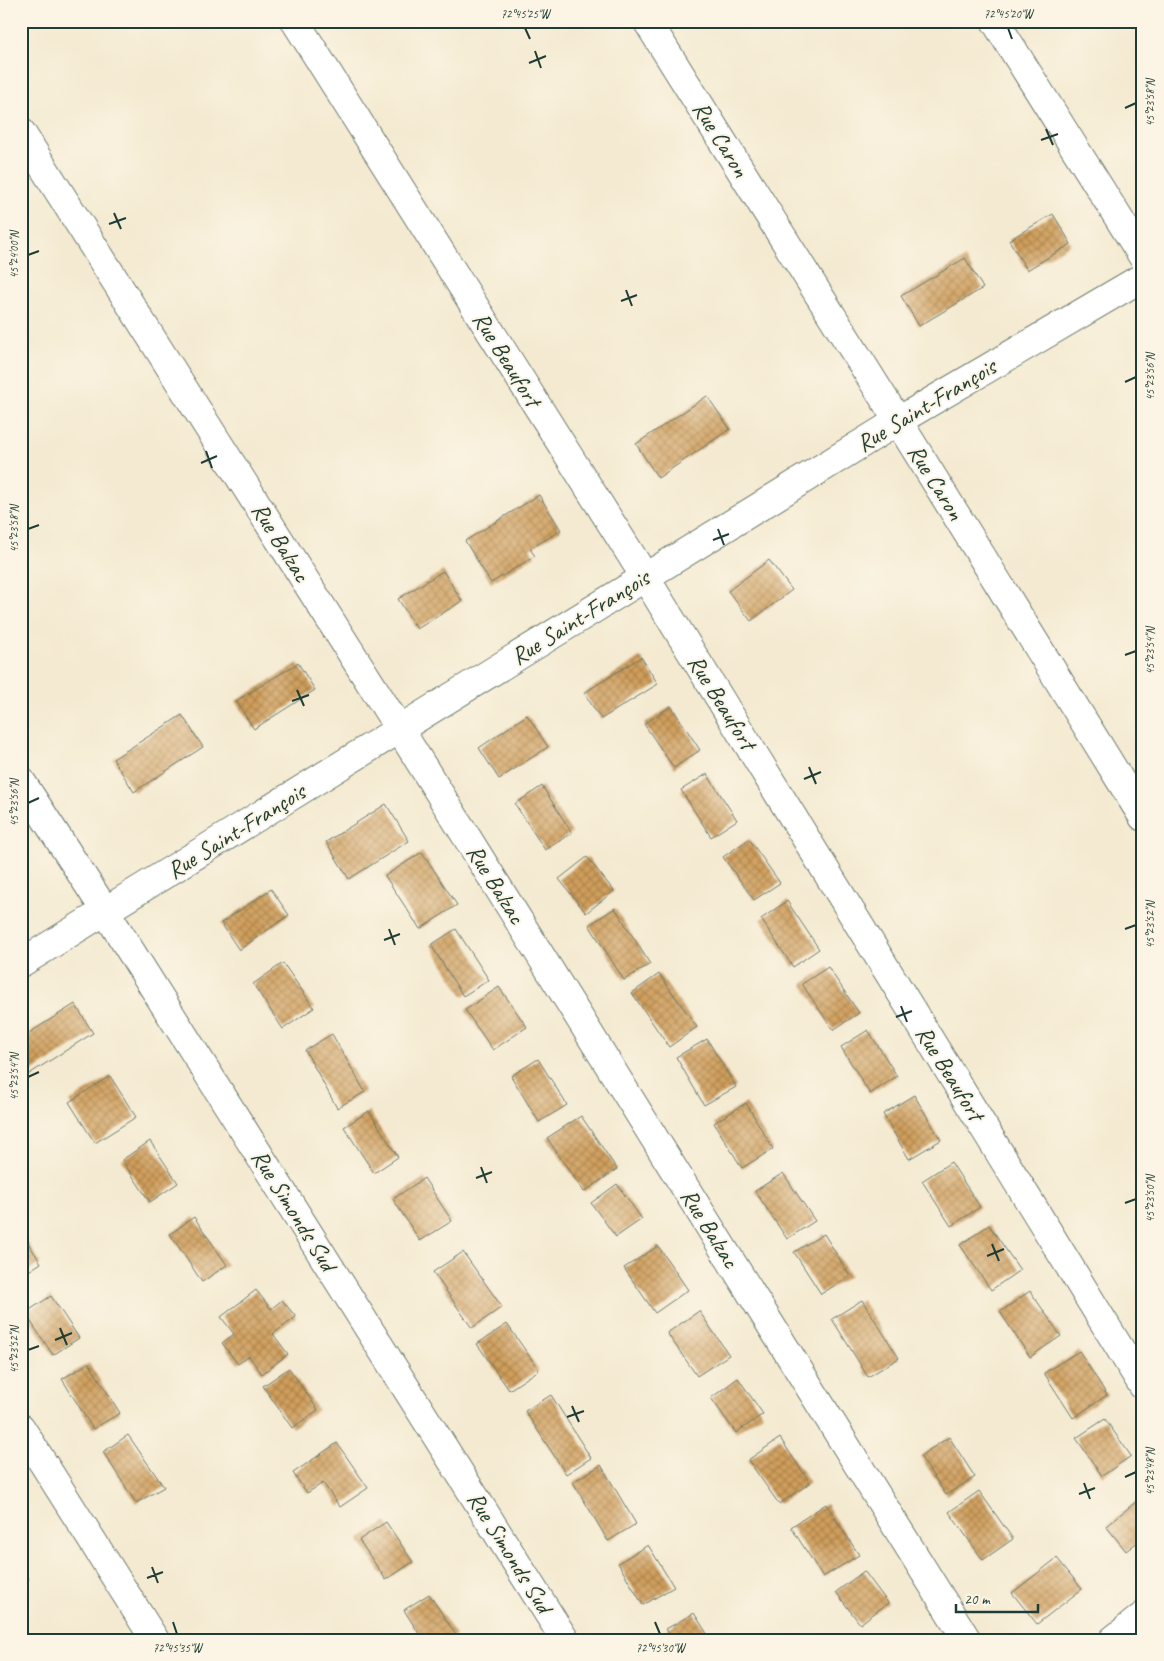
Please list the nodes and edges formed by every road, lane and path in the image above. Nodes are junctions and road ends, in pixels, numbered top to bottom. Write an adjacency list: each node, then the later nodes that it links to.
1 (296, 21): 8 (street, Rue Beaufort)
2 (647, 21): 7 (street, Rue Caron)
3 (996, 21): 5 (street)
4 (21, 132): 9 (street, Rue Balzac)
5 (1143, 257)
6 (1143, 277): 7 (street, Rue Saint-François)
7 (898, 421): 8 (street, Rue Saint-François); 11 (street, Rue Caron)
8 (645, 577): 9 (street, Rue Saint-François); 14 (street, Rue Beaufort)
9 (400, 730): 12 (street, Rue Saint-François); 19 (street, Rue Balzac)
10 (21, 781): 12 (street, Rue Simonds Sud)
11 (1143, 817)
12 (106, 912): 13 (street, Rue Saint-François); 18 (street, Rue Simonds Sud)
13 (21, 963)
14 (1143, 1386)
15 (21, 1428): 17 (street)
16 (1143, 1616): 20 (street)
17 (155, 1640)
18 (565, 1640)
19 (967, 1640)
20 (1113, 1640)

